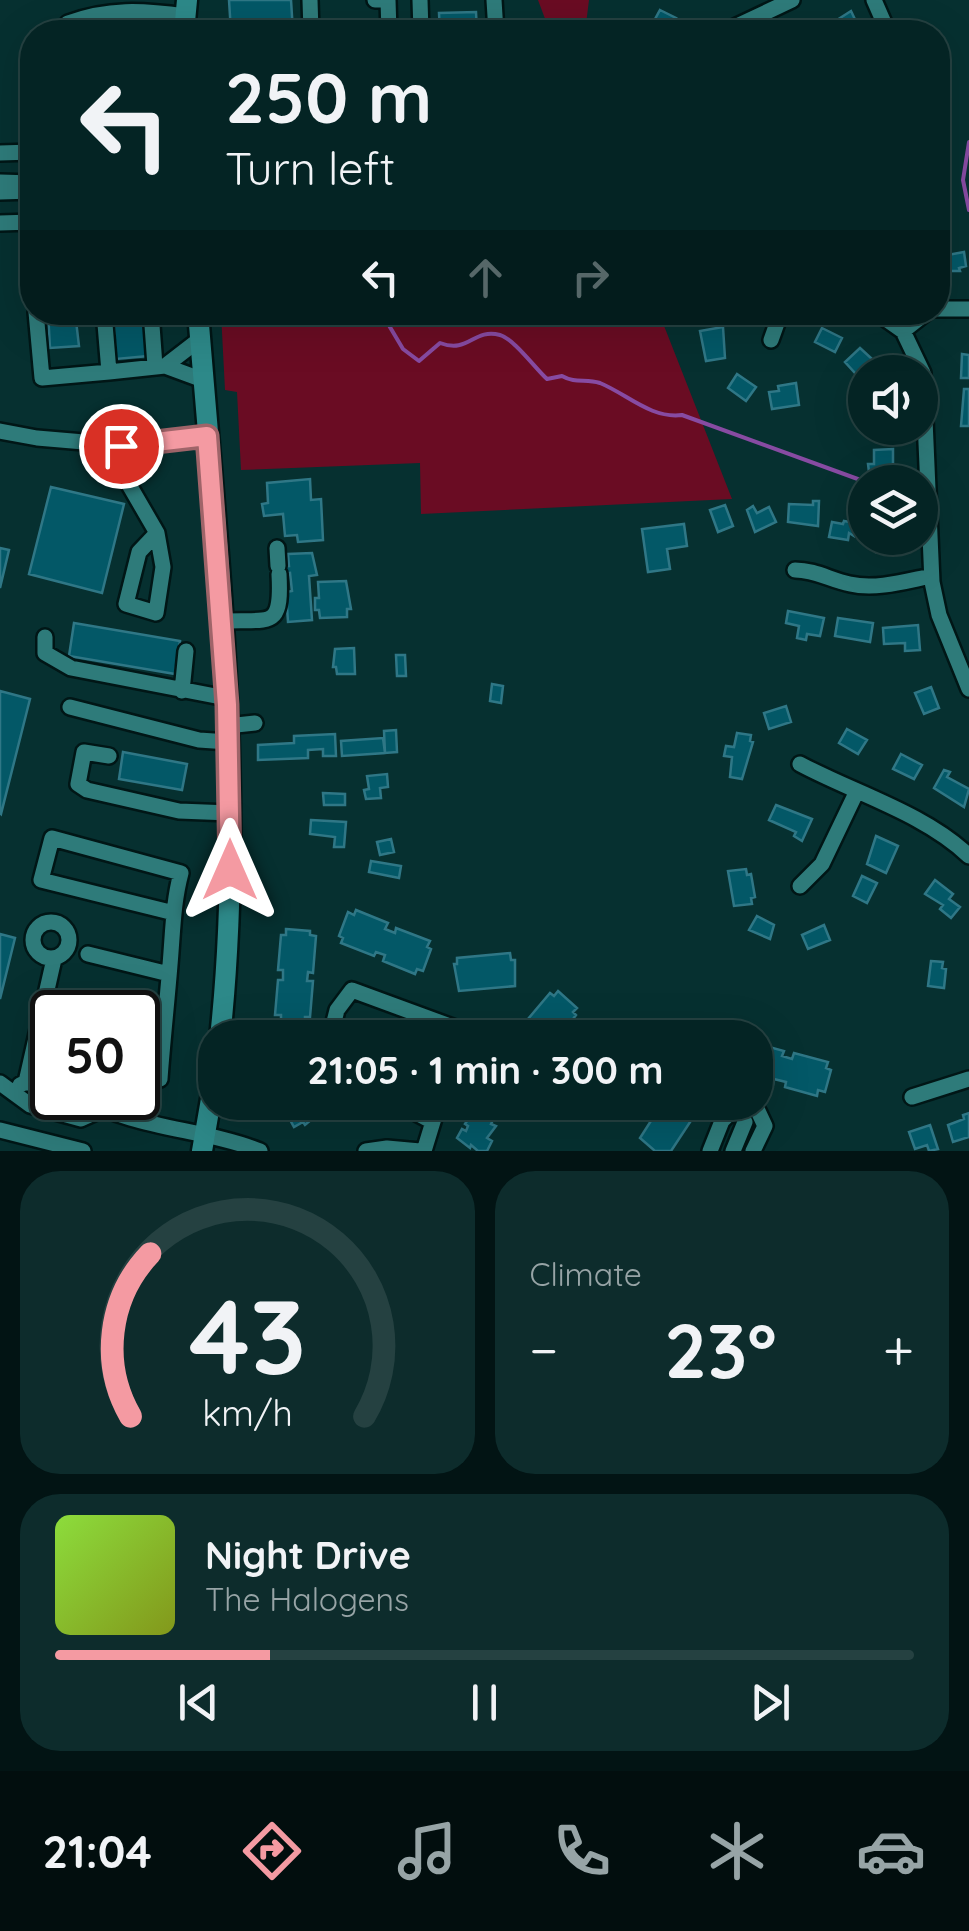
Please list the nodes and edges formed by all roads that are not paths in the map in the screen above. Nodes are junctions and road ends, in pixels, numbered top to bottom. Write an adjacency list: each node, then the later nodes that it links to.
1 (375, 0): 7 (street)
2 (748, 0): 5 (street)
3 (792, 0): 5 (street)
4 (185, 16): 6 (street)
5 (756, 17): 8 (street)
6 (76, 20)
7 (389, 20)
8 (750, 20)
9 (37, 325): 20 (street)
10 (105, 325): 20 (street)
11 (152, 325): 19 (street)
12 (199, 325): 17 (main road)
13 (776, 325): 18 (street)
14 (894, 325): 16 (street)
15 (910, 325): 16 (street)
16 (902, 331): 28 (street)
17 (200, 339): 19 (street); 21 (main road)
18 (771, 340)
19 (160, 366): 20 (street); 21 (street)
20 (109, 372)
21 (203, 380): 23 (main road)
22 (4, 434): 24 (street)
23 (207, 436): 24 (street); 29 (main road)
24 (121, 446): 25 (street)
25 (157, 533): 25 (street)
26 (276, 548): 29 (street)
27 (795, 570): 28 (street)
28 (931, 576): 32 (street)
29 (222, 622): 34 (main road)
30 (45, 637): 33 (street)
31 (186, 651): 33 (street)
32 (969, 690)
33 (182, 691): 34 (street)
34 (226, 698): 37 (main road)
35 (70, 707): 37 (street)
36 (255, 723): 37 (street)
37 (228, 734): 41 (main road)
38 (108, 756): 41 (street)
39 (800, 764): 40 (street)
40 (856, 793): 42 (street); 43 (street)
41 (230, 813): 49 (main road)
42 (969, 856)
43 (800, 886)
44 (174, 913): 44 (street); 47 (street)
45 (88, 954): 47 (street)
46 (54, 958): 48 (street)
47 (169, 974): 53 (street)
48 (47, 990)
49 (222, 1020)
50 (334, 1020): 51 (street)
51 (434, 1020)
52 (160, 1029): 53 (street)
53 (164, 1030): 55 (street)
54 (30, 1056): 57 (street)
55 (160, 1078)
56 (969, 1079): 58 (street)
57 (13, 1085): 59 (street)
58 (912, 1097)
59 (30, 1105)
60 (133, 1120): 64 (street)
61 (432, 1121): 68 (street)
62 (745, 1122): 70 (street)
63 (0, 1130): 65 (street)
64 (204, 1142): 66 (street)
65 (83, 1151)
66 (260, 1151)
67 (366, 1151): 68 (street)
68 (422, 1151)
69 (710, 1151): 71 (street)
70 (733, 1151)
71 (753, 1151)

